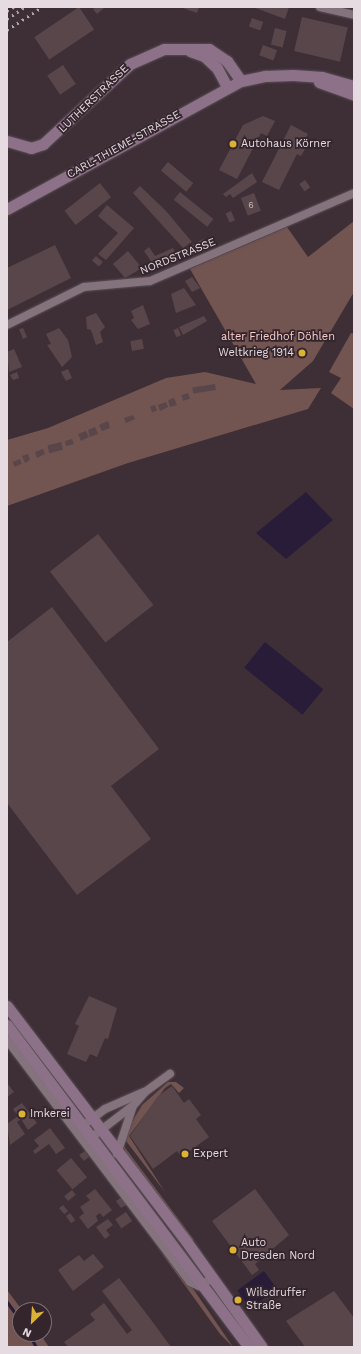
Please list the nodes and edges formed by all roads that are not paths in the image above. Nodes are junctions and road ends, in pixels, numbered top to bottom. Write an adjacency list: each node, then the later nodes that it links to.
1 (320, 7): 2 (street)
2 (354, 15)
3 (182, 48): 5 (main road, LUTHERSTRASSE); 7 (main road, LUTHERSTRASSE); 9 (main road, LUTHERSTRASSE)
4 (314, 78): 5 (main road); 6 (main road); 8 (main road)
5 (241, 81): 7 (main road, CARL-THIEME-STRASSE)
6 (354, 86)
7 (227, 87): 11 (main road, CARL-THIEME-STRASSE)
8 (354, 95)
9 (7, 141)
10 (354, 194): 12 (street, NORDSTRASSE)
11 (7, 209)
12 (7, 325)
13 (7, 1006): 19 (main road)
14 (7, 1025): 19 (main road)
15 (7, 1040): 22 (street)
16 (170, 1074): 17 (street)
17 (145, 1092): 18 (street); 19 (street)
18 (133, 1106): 20 (street); 21 (street)
19 (87, 1123): 20 (main road)
20 (95, 1134): 21 (main road); 22 (main road)
21 (117, 1154): 22 (main road)
22 (207, 1282): 23 (main road); 24 (main road)
23 (249, 1347)
24 (262, 1347)

